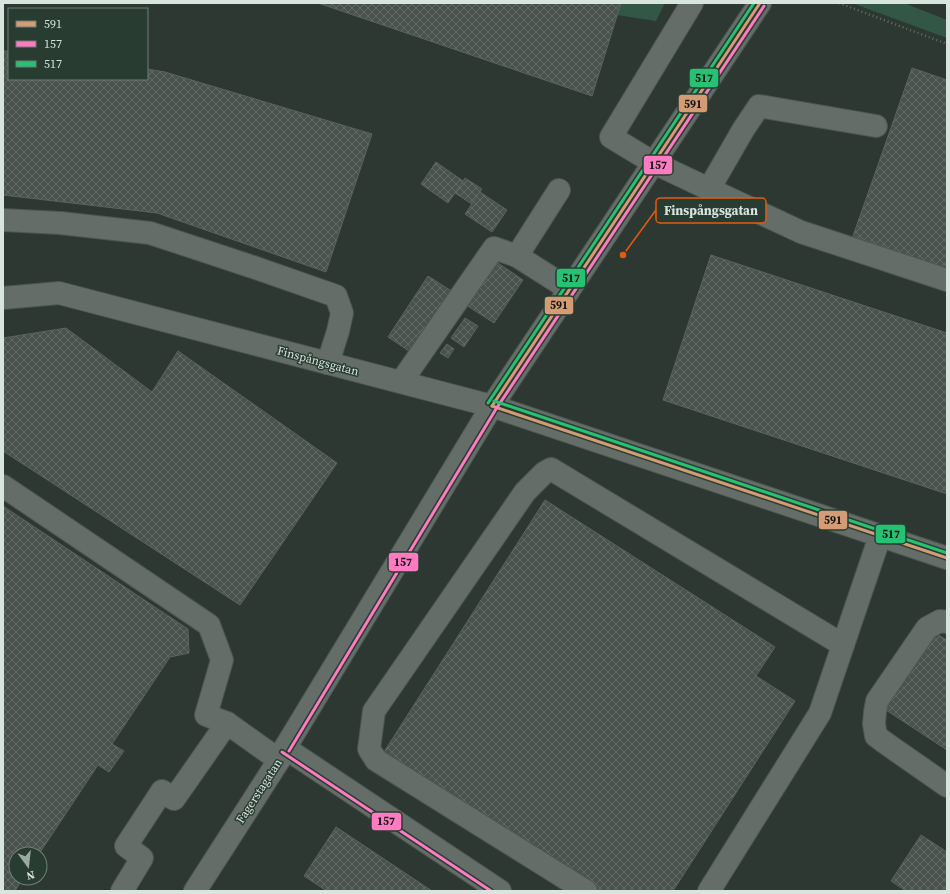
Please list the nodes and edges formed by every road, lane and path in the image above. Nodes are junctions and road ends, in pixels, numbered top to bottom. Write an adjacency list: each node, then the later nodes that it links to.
1 (692, 3): 6 (street)
2 (760, 3): 6 (street, Fagerstagatan)
3 (839, 3): 4 (path)
4 (947, 44)
5 (876, 126): 7 (street)
6 (654, 163): 7 (street); 12 (street, Fagerstagatan)
7 (709, 189): 11 (street)
8 (559, 190): 10 (street)
9 (3, 220): 14 (street)
10 (517, 256): 12 (street); 15 (street)
11 (947, 280)
12 (570, 290): 16 (street, Fagerstagatan)
13 (3, 298): 14 (street, Finspångsgatan)
14 (328, 363): 15 (street, Finspångsgatan)
15 (401, 382): 16 (street, Finspångsgatan)
16 (492, 406): 18 (street, Finspångsgatan); 23 (street, Fagerstagatan)
17 (3, 486): 22 (street)
18 (880, 536): 19 (street, Finspångsgatan); 21 (street)
19 (947, 558)
20 (947, 622): 24 (street)
21 (843, 645): 28 (street); 29 (street)
22 (227, 723): 23 (street); 25 (street)
23 (282, 754): 26 (street, Fagerstagatan); 27 (street)
24 (947, 786)
25 (122, 891)
26 (195, 891)
27 (500, 891)
28 (586, 891)
29 (710, 891)

